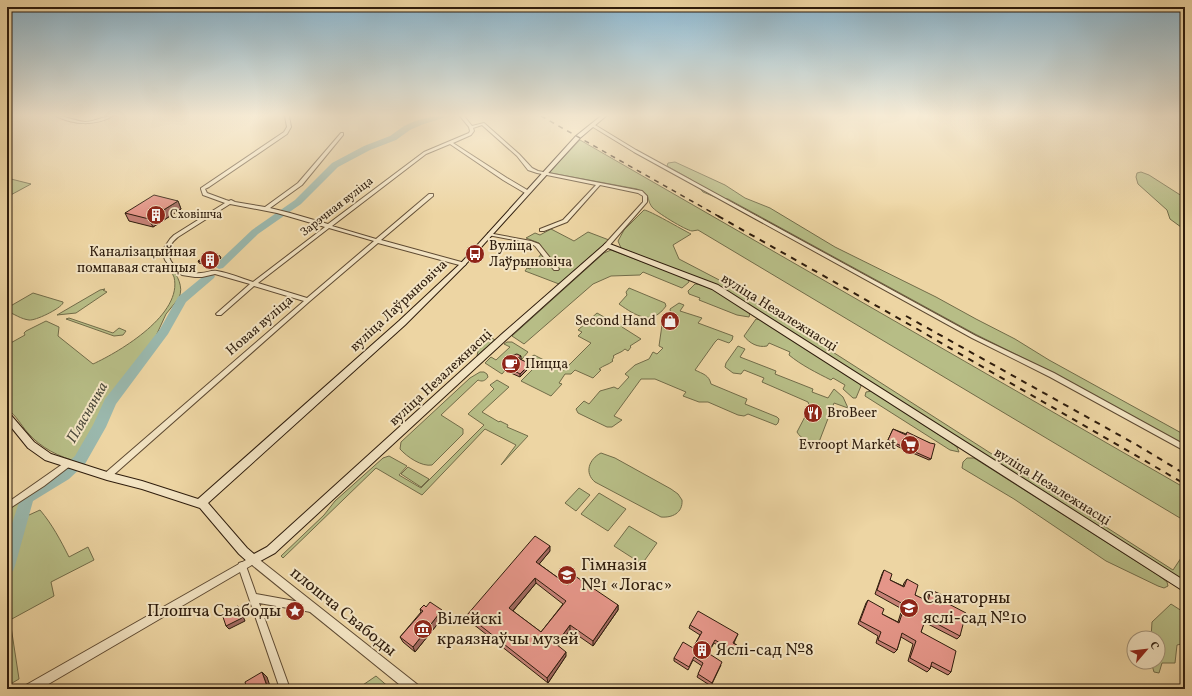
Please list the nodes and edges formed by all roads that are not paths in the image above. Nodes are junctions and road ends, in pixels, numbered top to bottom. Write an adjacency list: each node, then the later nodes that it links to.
1 (264, 148): 12 (street)
2 (330, 148): 13 (street)
3 (437, 148): 14 (street, Зарэчная вуліца)
4 (459, 148): 10 (street)
5 (511, 148): 8 (street)
6 (567, 148): 8 (main road, вуліца Лаўрыновіча)
7 (631, 148): 25 (street)
8 (543, 174): 9 (street); 10 (main road, вуліца Лаўрыновіча)
9 (599, 184): 15 (street); 18 (street)
10 (527, 192): 16 (main road, вуліца Лаўрыновіча)
11 (431, 195): 17 (street, Новая вуліца)
12 (232, 201): 13 (street); 21 (street)
13 (266, 209): 14 (street)
14 (328, 227): 17 (street); 21 (street, Зарэчная вуліца)
15 (542, 230)
16 (490, 234): 19 (main road, вуліца Лаўрыновіча); 20 (street)
17 (377, 241): 19 (street); 22 (street, Новая вуліца)
18 (607, 245): 30 (main road, вуліца Незалежнасці); 32 (main road, вуліца Незалежнасці)
19 (463, 264): 28 (main road, вуліца Лаўрыновіча)
20 (556, 269)
21 (253, 284): 22 (street); 23 (street, Зарэчная вуліца)
22 (308, 300): 27 (street, Новая вуліца)
23 (219, 314)
24 (7, 416): 26 (main road)
25 (1185, 448)
26 (68, 464): 27 (main road); 29 (street)
27 (107, 476): 28 (main road)
28 (200, 504): 30 (main road)
29 (7, 507)
30 (253, 560): 31 (street); 34 (street, плошча Свабоды)
31 (242, 566): 33 (street); 35 (street)
32 (1185, 587)
33 (253, 598): 34 (street); 36 (street)
34 (313, 608): 37 (street, плошча Свабоды)
35 (30, 689)
36 (285, 689)
37 (414, 689)

